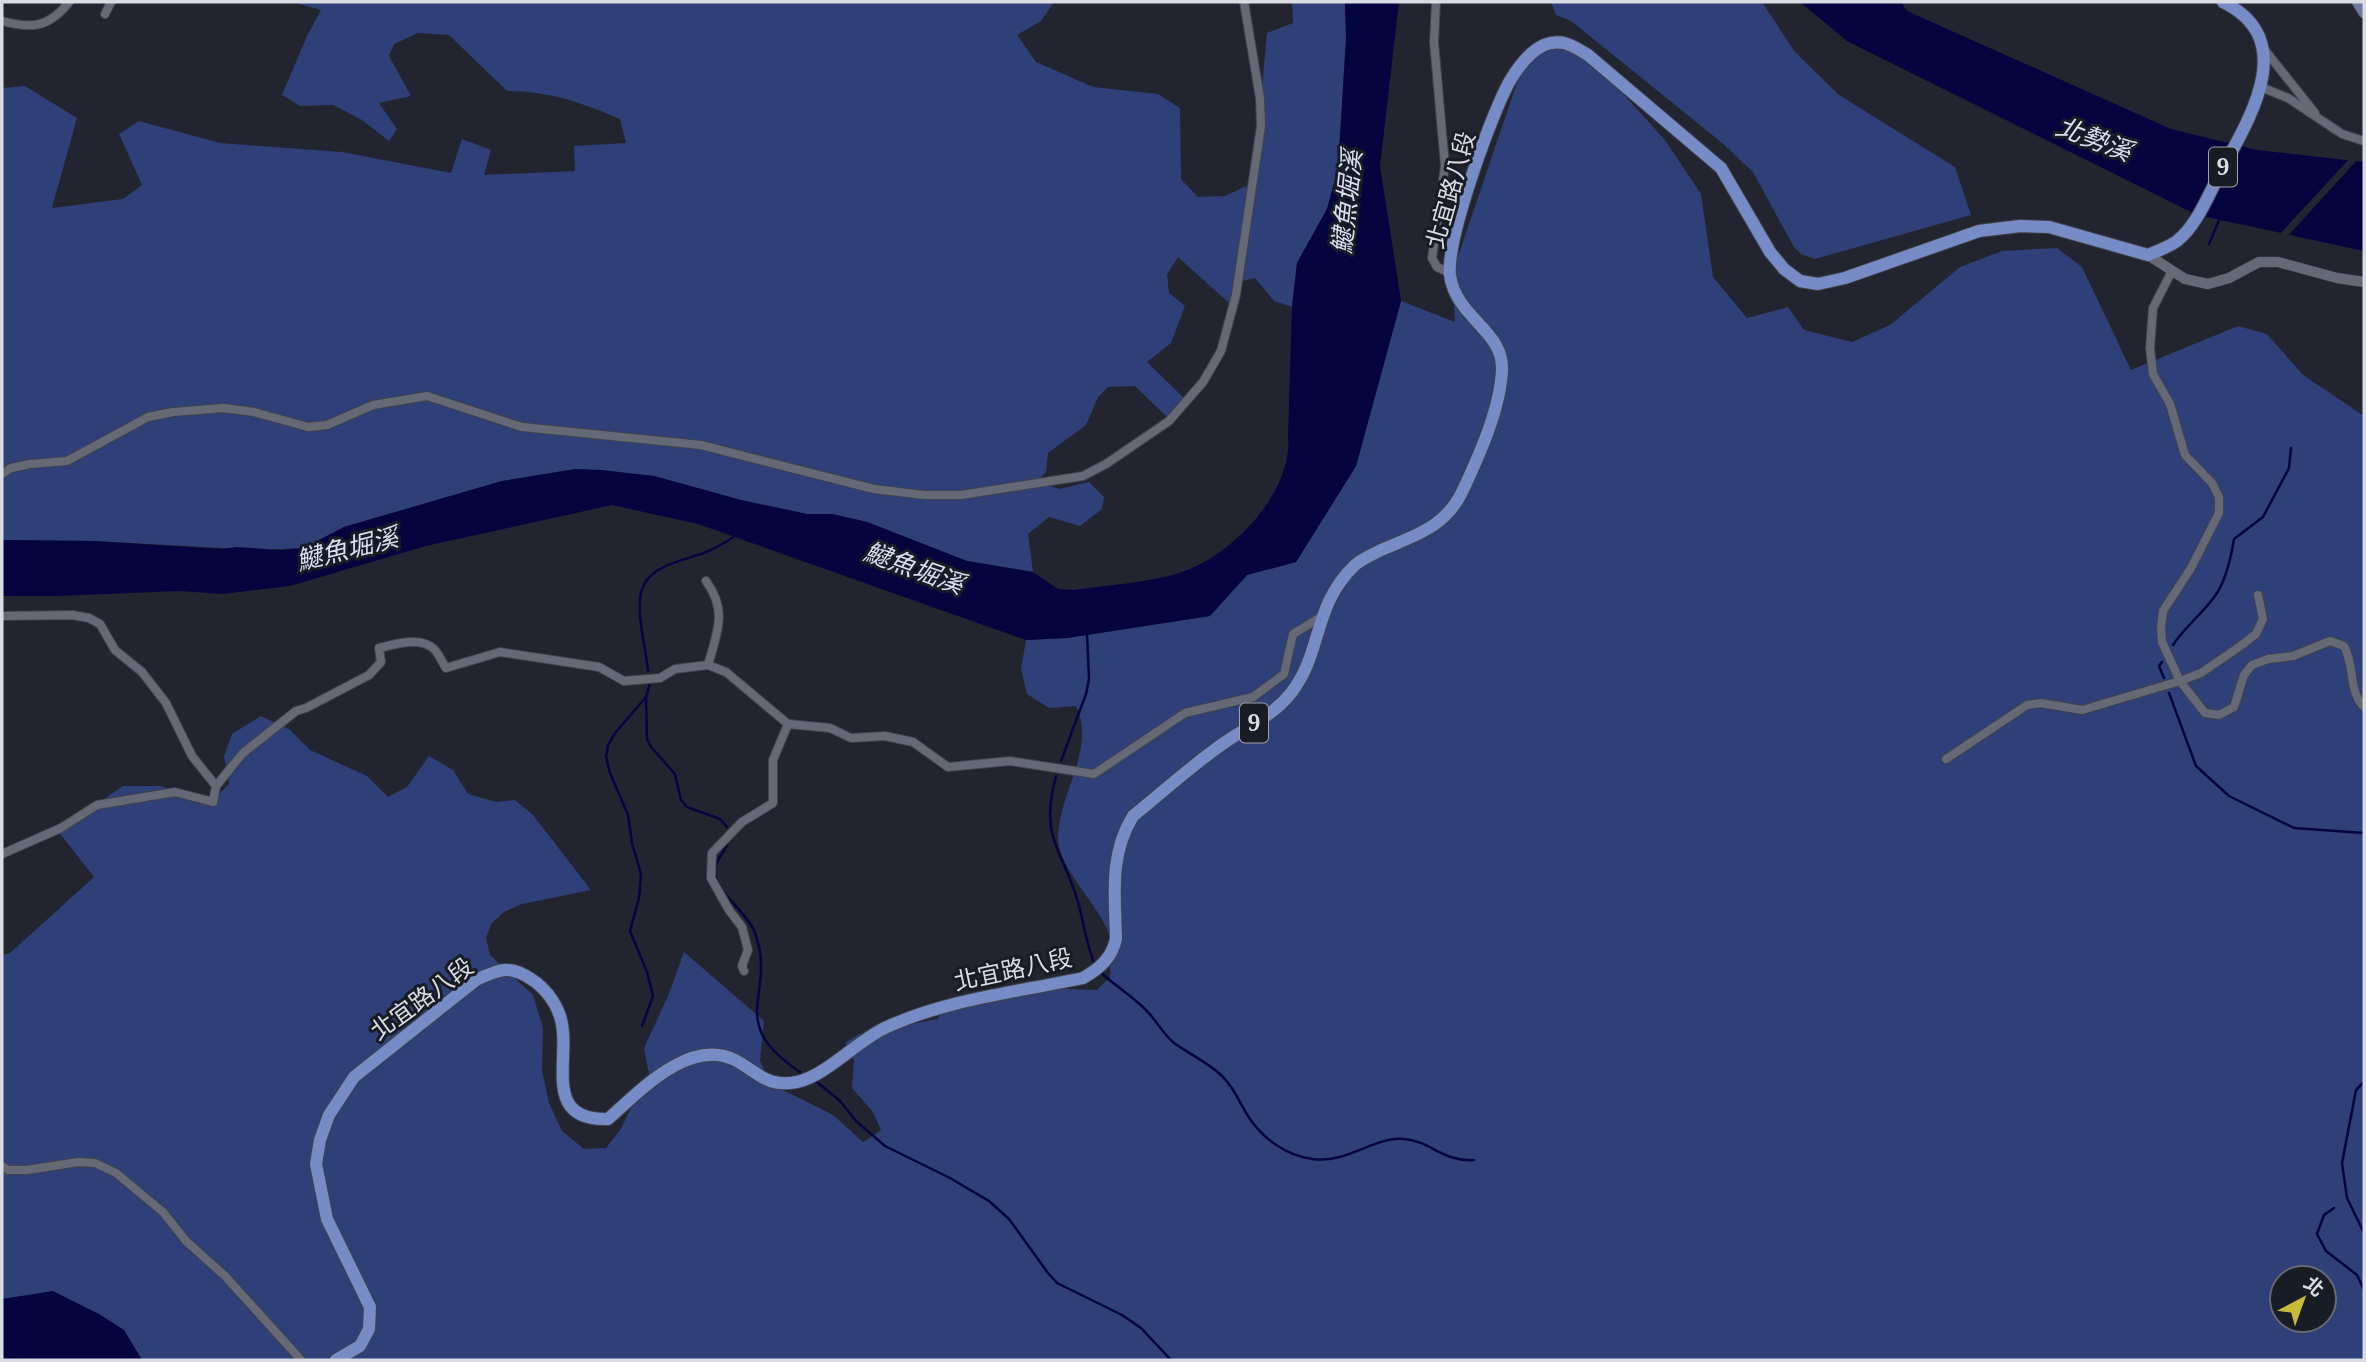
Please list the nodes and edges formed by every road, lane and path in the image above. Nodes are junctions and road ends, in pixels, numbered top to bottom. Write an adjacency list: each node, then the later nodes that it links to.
1 (69, 2): 9 (street)
2 (111, 2): 8 (street)
3 (1244, 2): 18 (street)
4 (1436, 2): 16 (street)
5 (2223, 2): 10 (main road)
6 (2357, 2): 7 (main road)
7 (2364, 13)
8 (105, 14)
9 (2, 21)
10 (2264, 48): 11 (main road, 9); 12 (street)
11 (2261, 88): 12 (street); 14 (main road, 9)
12 (2321, 120): 13 (street)
13 (2364, 141)
14 (2148, 255): 15 (street); 16 (main road, 北宜路八段 / 9)
15 (2172, 271): 17 (street); 24 (street)
16 (1450, 273): 22 (main road, 北宜路八段 / 9)
17 (2364, 282)
18 (2, 474)
19 (706, 581): 23 (street)
20 (2258, 595): 24 (street)
21 (2, 616): 28 (street)
22 (1321, 617): 26 (street); 33 (main road, 北宜路八段 / 9)
23 (708, 665): 26 (street); 28 (street)
24 (2180, 681): 25 (street); 27 (street)
25 (2364, 707)
26 (788, 724): 30 (street)
27 (1946, 759)
28 (216, 786): 29 (street)
29 (2, 855)
30 (744, 971)
31 (2, 1166): 32 (street)
32 (302, 1360)
33 (336, 1360)

